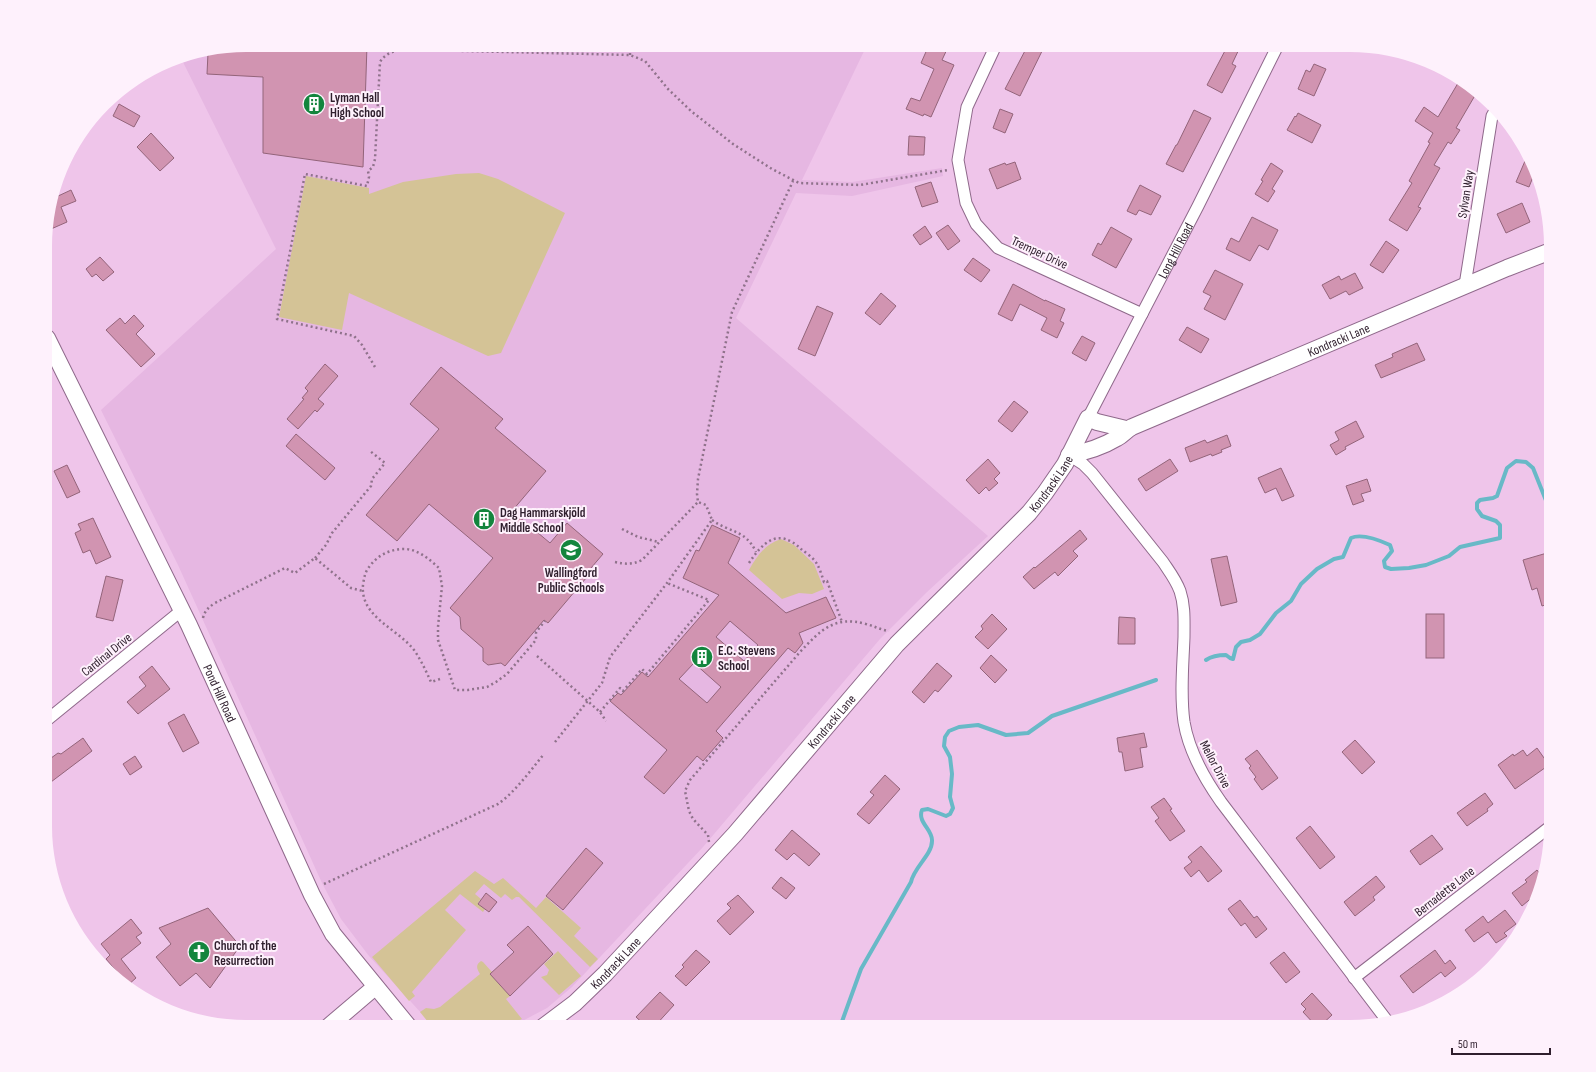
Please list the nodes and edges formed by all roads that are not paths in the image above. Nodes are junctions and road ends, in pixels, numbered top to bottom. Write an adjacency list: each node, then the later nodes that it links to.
1 (993, 52): 6 (street, Tremper Drive)
2 (1275, 52): 6 (street, Long Hill Road)
3 (1493, 115): 5 (street, Sylvan Way)
4 (1544, 254): 5 (main road, Kondracki Lane)
5 (1465, 285): 9 (main road, Kondracki Lane)
6 (1142, 314): 8 (street, Long Hill Road)
7 (52, 348): 11 (main road, Pond Hill Road)
8 (1088, 418): 9 (main road); 10 (main road, Long Hill Road)
9 (1126, 430): 10 (main road, Kondracki Lane)
10 (1069, 455): 14 (street, Mellor Drive); 19 (main road, Kondracki Lane)
11 (182, 610): 12 (street, Cardinal Drive); 15 (main road, Pond Hill Road)
12 (52, 716)
13 (1544, 831): 14 (street, Bernadette Lane)
14 (1354, 978): 16 (street, Mellor Drive)
15 (375, 987): 17 (main road); 18 (main road, Pond Hill Road)
16 (1384, 1017)
17 (336, 1020)
18 (403, 1020)
19 (553, 1020)

